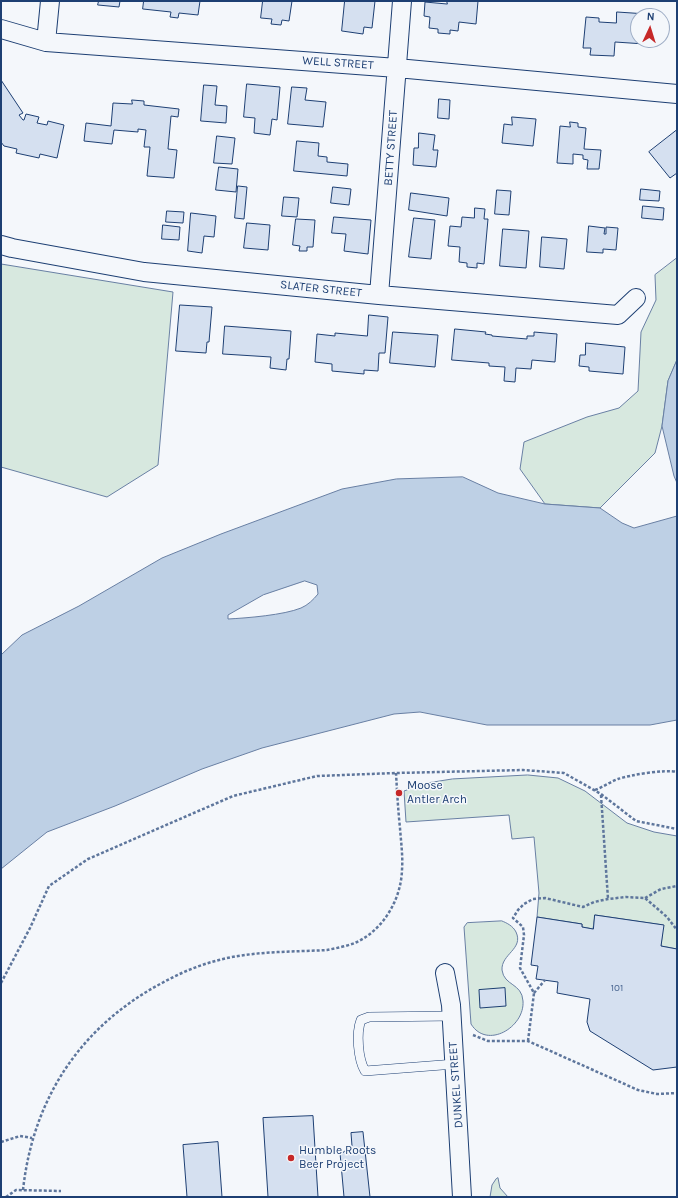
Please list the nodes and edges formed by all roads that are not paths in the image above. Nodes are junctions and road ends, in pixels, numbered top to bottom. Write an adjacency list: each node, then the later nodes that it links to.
1 (50, 1): 4 (street)
2 (402, 1): 5 (street, BETTY STREET)
3 (1, 28): 4 (street, WELL STREET)
4 (46, 42): 5 (street, WELL STREET)
5 (397, 68): 6 (street, WELL STREET); 8 (street, BETTY STREET)
6 (677, 94)
7 (1, 245): 8 (street, SLATER STREET)
8 (379, 295): 9 (street, SLATER STREET)
9 (636, 298)
10 (445, 973): 11 (street, DUNKEL STREET)
11 (451, 1016): 12 (street, DUNKEL STREET); 12 (lane)
12 (455, 1064): 13 (street, DUNKEL STREET)
13 (462, 1197)

